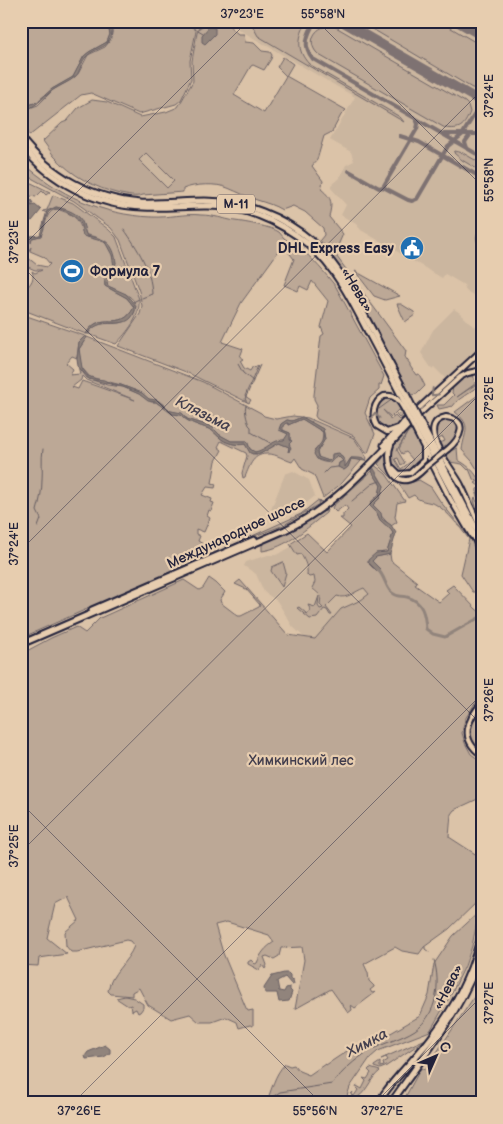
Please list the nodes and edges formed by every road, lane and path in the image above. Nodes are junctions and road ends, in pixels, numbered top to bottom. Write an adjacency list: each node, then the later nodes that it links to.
1 (21, 138): 4 (highway, «Нева» / М-11)
2 (21, 146): 4 (highway, «Нева» / М-11)
3 (482, 350): 8 (main road, Международное шоссе, one-way to 8)
4 (390, 370): 6 (highway, «Нева» / М-11)
5 (482, 370): 7 (main road)
6 (409, 410): 8 (main road, М-11, one-way to 6); 9 (highway, «Нева» / М-11, bridge); 9 (main road, М-11, bridge)
7 (412, 421): 10 (highway, Международное шоссе)
8 (404, 423): 12 (highway, Международное шоссе)
9 (417, 425): 11 (main road, М-11); 15 (highway, «Нева» / М-11); 16 (highway, «Нева» / М-11)
10 (400, 433): 12 (highway, Международное шоссе); 13 (main road)
11 (422, 443): 13 (main road); 16 (main road, М-11)
12 (378, 453): 17 (highway, Международное шоссе)
13 (390, 462): 14 (main road, bridge)
14 (482, 531)
15 (482, 540)
16 (482, 554)
17 (21, 643)
18 (482, 703): 19 (main road)
19 (482, 755)
20 (482, 931): 23 (highway, «Нева»)
21 (482, 949): 22 (highway, «Нева»)
22 (392, 1102)
23 (378, 1103)

